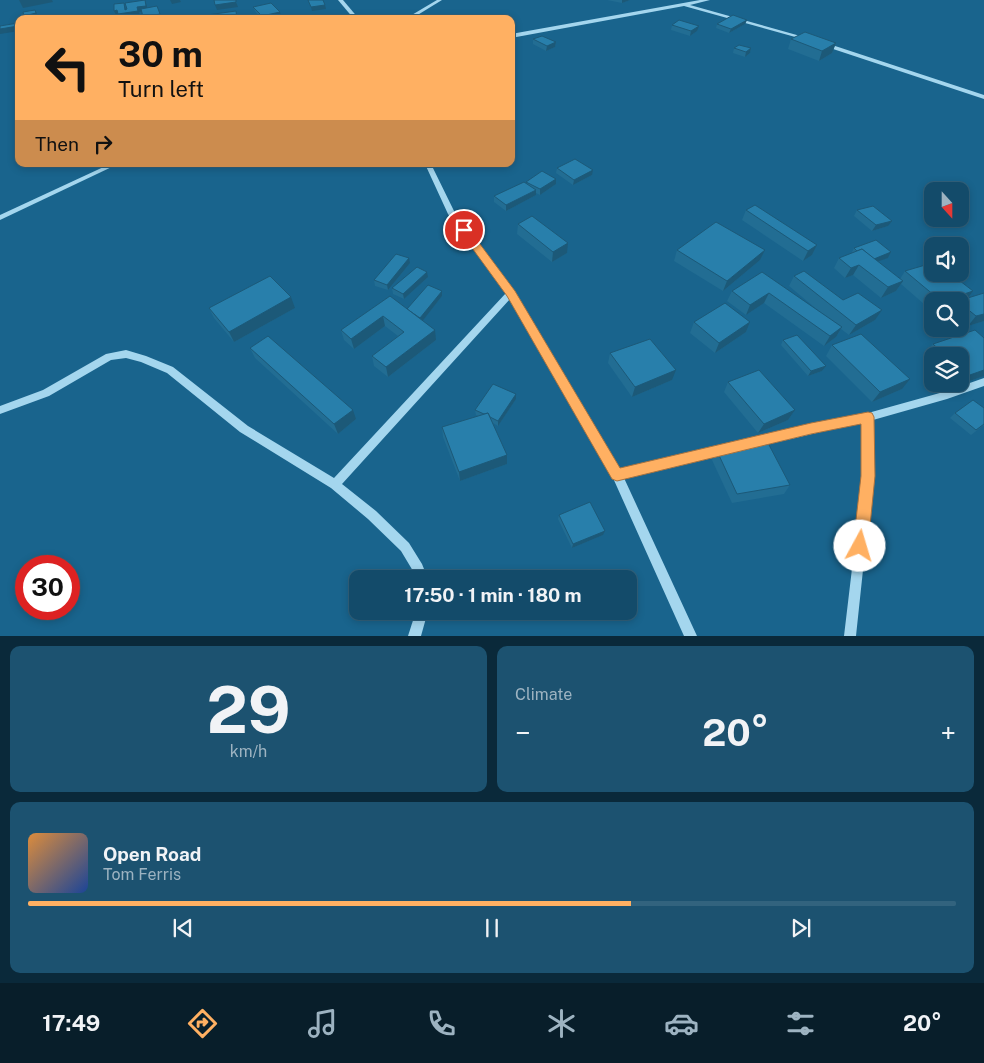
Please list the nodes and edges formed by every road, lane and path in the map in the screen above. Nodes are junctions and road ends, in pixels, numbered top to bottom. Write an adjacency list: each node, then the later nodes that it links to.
1 (340, 0): 5 (street)
2 (440, 0): 6 (street)
3 (708, 0): 4 (street)
4 (682, 4): 7 (street); 8 (street)
5 (353, 15)
6 (414, 15)
7 (515, 35)
8 (984, 98)
9 (109, 167): 11 (street)
10 (429, 167): 12 (street)
11 (0, 218)
12 (511, 293): 16 (street); 17 (street)
13 (984, 382): 15 (street)
14 (0, 410): 17 (street)
15 (868, 417): 16 (street); 22 (street)
16 (617, 475): 21 (street)
17 (335, 484): 18 (street)
18 (419, 570)
19 (419, 620): 20 (street)
20 (414, 636)
21 (691, 636)
22 (850, 636)

